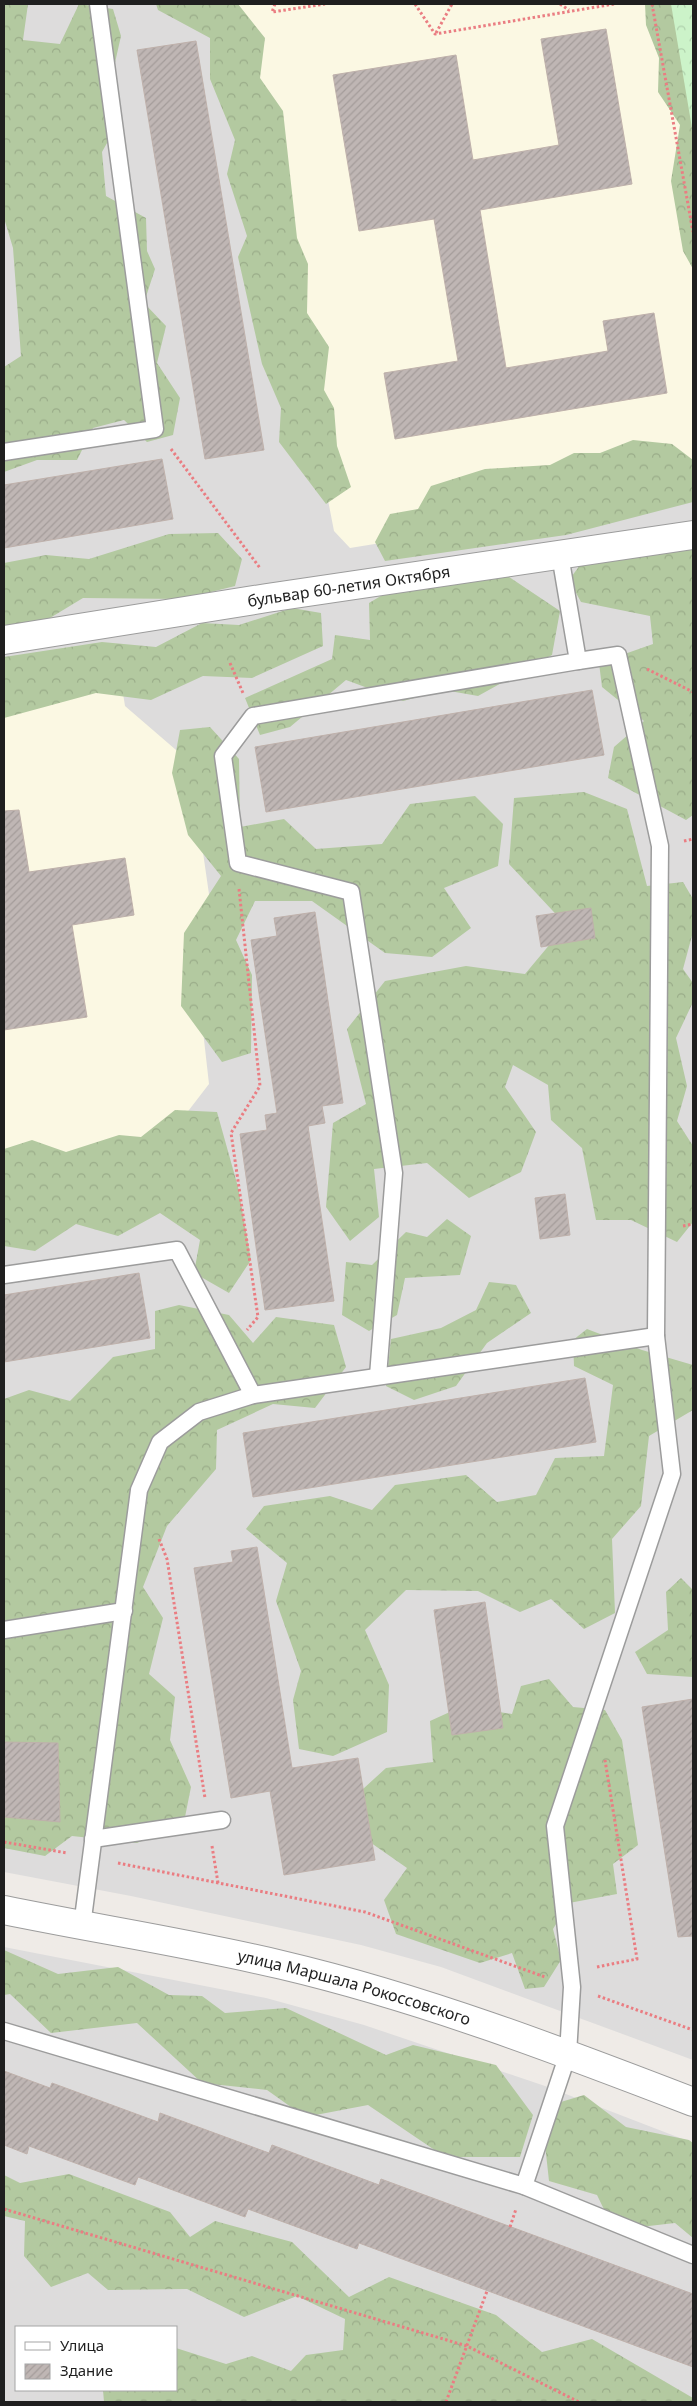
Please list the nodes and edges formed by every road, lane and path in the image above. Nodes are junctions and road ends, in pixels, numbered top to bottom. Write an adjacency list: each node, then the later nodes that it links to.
1 (98, 4): 12 (lane)
2 (274, 4): 3 (path)
3 (325, 4)
4 (415, 4): 10 (path)
5 (452, 4): 10 (path)
6 (560, 4): 9 (path)
7 (614, 4): 9 (path)
8 (652, 4): 11 (path)
9 (569, 10): 10 (path)
10 (435, 34)
11 (693, 232)
12 (155, 429): 13 (lane); 16 (path)
13 (4, 452)
14 (693, 535): 15 (street, бульвар 60-летия Октября)
15 (560, 555): 16 (street, бульвар 60-летия Октября); 19 (lane)
16 (268, 598): 17 (street, бульвар 60-летия Октября)
17 (4, 640)
18 (618, 655): 19 (lane); 21 (path); 25 (lane)
19 (578, 660): 22 (lane)
20 (230, 663): 22 (path)
21 (693, 692)
22 (253, 716): 23 (lane)
23 (238, 863): 26 (path); 27 (lane)
24 (4, 1275): 26 (lane)
25 (656, 1336): 27 (lane); 40 (lane)
26 (230, 1350): 28 (lane)
27 (378, 1376): 28 (lane)
28 (253, 1395): 29 (lane)
29 (139, 1490): 30 (lane); 33 (path)
30 (124, 1610): 31 (lane); 35 (lane)
31 (4, 1630)
32 (605, 1759): 40 (path)
33 (204, 1792)
34 (222, 1820): 35 (lane)
35 (93, 1838): 37 (lane)
36 (4, 1842): 37 (path)
37 (90, 1857): 39 (lane); 40 (path)
38 (4, 1910): 39 (street, улица Маршала Рокоссовского)
39 (82, 1926): 43 (street, улица Маршала Рокоссовского)
40 (572, 1987): 41 (path); 43 (lane)
41 (693, 2030)
42 (4, 2031): 45 (lane)
43 (568, 2054): 44 (street, улица Маршала Рокоссовского); 45 (lane)
44 (693, 2102)
45 (524, 2186): 47 (lane)
46 (4, 2209): 49 (path)
47 (693, 2255)
48 (487, 2291): 49 (path)
49 (468, 2346): 50 (path); 51 (path)
50 (446, 2402)
51 (579, 2402)

